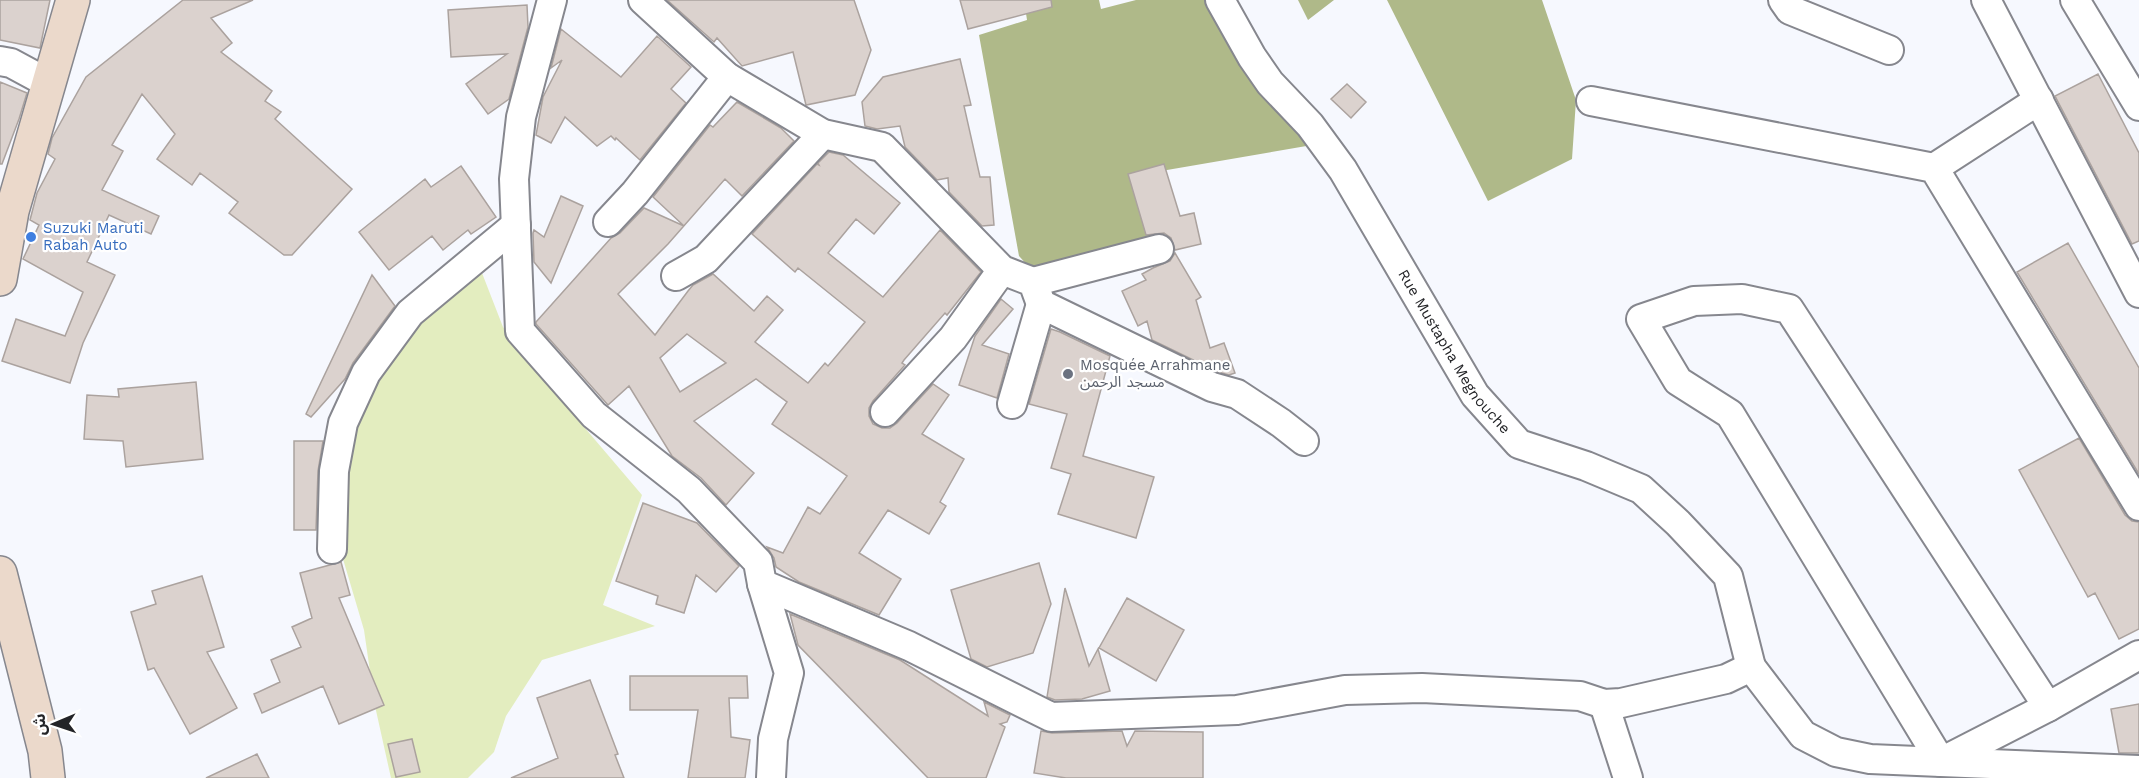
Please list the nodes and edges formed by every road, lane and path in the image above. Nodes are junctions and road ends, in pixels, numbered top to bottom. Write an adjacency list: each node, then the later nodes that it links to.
1 (73, 0): 11 (main road)
2 (552, 0): 18 (street)
3 (643, 0): 10 (street)
4 (1221, 0): 33 (street, Rue Mustapha Megnouche)
5 (1783, 0): 8 (street)
6 (1986, 0): 12 (street)
7 (2075, 0): 14 (street)
8 (1889, 50)
9 (0, 61): 11 (street)
10 (727, 77): 15 (street); 17 (street)
11 (48, 83): 22 (main road)
12 (2039, 100): 16 (street); 24 (street)
13 (1591, 101): 16 (street)
14 (2139, 106)
15 (823, 134): 20 (street); 21 (street)
16 (1934, 168): 28 (street)
17 (608, 222)
18 (516, 225): 29 (street); 31 (street)
19 (1159, 249): 23 (street)
20 (1002, 270): 23 (street); 26 (street)
21 (676, 276)
22 (0, 279)
23 (1037, 293): 25 (street); 27 (street)
24 (2139, 293)
25 (1011, 405)
26 (885, 412)
27 (1304, 441)
28 (2139, 506)
29 (332, 549)
30 (0, 573): 38 (main road)
31 (762, 584): 34 (street); 39 (street)
32 (2139, 654): 35 (street)
33 (1751, 667): 34 (street); 36 (street)
34 (1604, 704): 40 (street)
35 (2048, 707): 36 (street); 36 (street)
36 (1941, 762): 37 (street)
37 (2139, 770)
38 (48, 778)
39 (771, 778)
40 (1628, 778)

